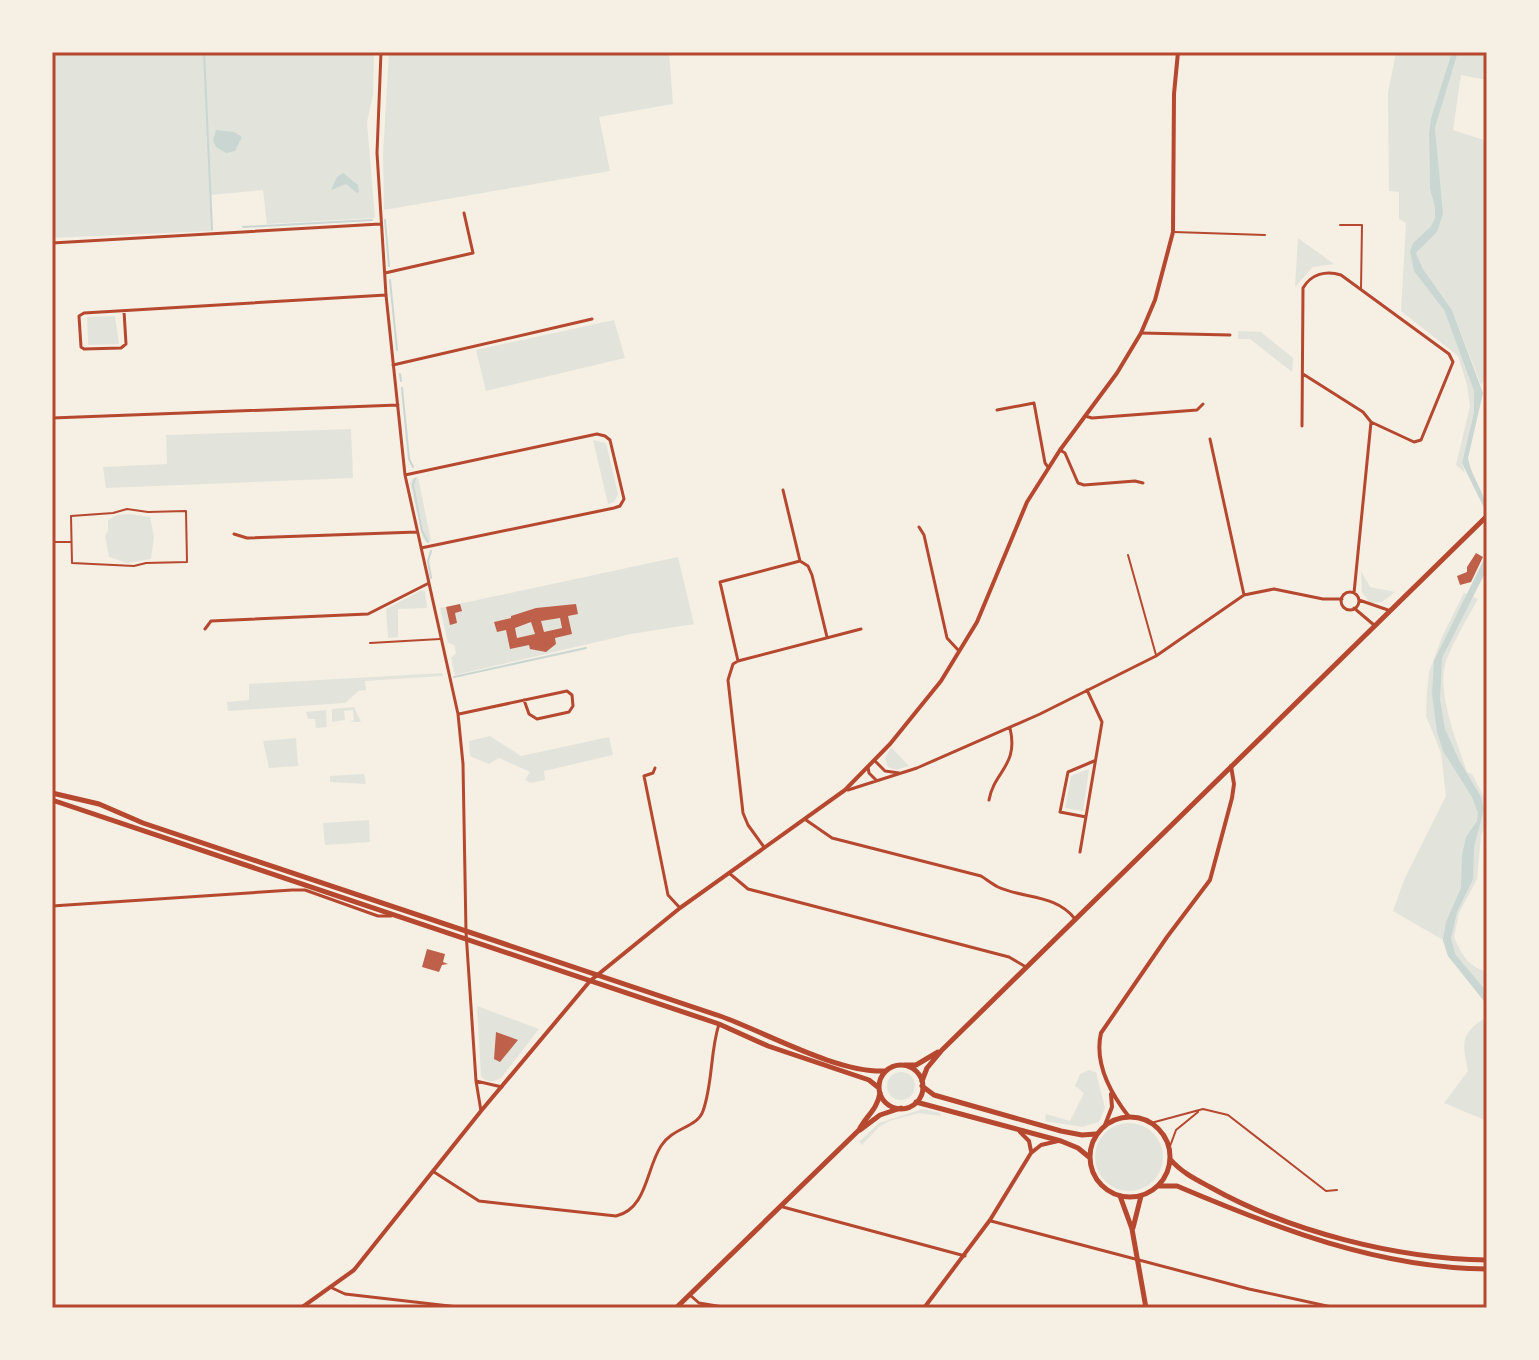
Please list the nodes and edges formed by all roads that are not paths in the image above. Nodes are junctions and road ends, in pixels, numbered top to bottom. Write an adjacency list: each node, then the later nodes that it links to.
1 (381, 52): 4 (street)
2 (1178, 52): 6 (street)
3 (464, 213): 9 (street)
4 (380, 224): 8 (street); 9 (street)
5 (1340, 225): 10 (lane)
6 (1173, 232): 7 (lane); 14 (street)
7 (1265, 235)
8 (52, 243)
9 (385, 273): 11 (street)
10 (1361, 290): 17 (street); 23 (street)
11 (386, 295): 12 (street); 16 (street)
12 (124, 311): 12 (street)
13 (592, 319): 16 (street)
14 (1141, 333): 15 (street); 21 (street)
15 (1230, 335)
16 (393, 365): 19 (street)
17 (1303, 374): 23 (street); 24 (street)
18 (1203, 404): 21 (street)
19 (398, 405): 22 (street); 28 (street)
20 (997, 410): 27 (street)
21 (1085, 416): 26 (street)
22 (52, 418)
23 (1371, 422): 41 (street)
24 (1302, 426)
25 (1210, 439): 42 (street)
26 (1060, 450): 27 (street); 29 (street)
27 (1048, 467): 53 (street)
28 (405, 475): 33 (street); 37 (street)
29 (1143, 483)
30 (783, 490): 39 (street)
31 (1486, 517): 46 (main road)
32 (919, 527): 53 (street)
33 (417, 532): 34 (street); 37 (street)
34 (234, 534)
35 (52, 542): 36 (lane)
36 (70, 542): 36 (lane)
37 (421, 548): 40 (street)
38 (1128, 555): 54 (lane)
39 (800, 561): 50 (street); 55 (street)
40 (427, 584): 48 (street); 51 (street)
41 (1354, 593): 43 (street); 44 (street)
42 (1244, 595): 43 (street); 54 (street)
43 (1342, 599): 45 (street)
44 (1359, 600): 45 (street); 46 (street)
45 (1354, 608): 47 (street)
46 (1388, 610): 47 (main road)
47 (1373, 626): 62 (main road)
48 (205, 629)
49 (861, 629): 50 (street)
50 (827, 638): 55 (street)
51 (440, 639): 52 (lane); 58 (street)
52 (370, 643)
53 (959, 651): 60 (street)
54 (1156, 656): 56 (street)
55 (738, 661): 73 (street)
56 (1087, 690): 59 (street); 61 (street)
57 (524, 700): 57 (street); 58 (street)
58 (458, 714): 80 (street)
59 (1010, 728): 65 (street); 70 (street)
60 (875, 761): 63 (street); 65 (street)
61 (1095, 761): 71 (street); 71 (street)
62 (1231, 766): 79 (main road); 93 (street)
63 (868, 767): 66 (street); 67 (street)
64 (655, 768): 77 (street)
65 (903, 773): 66 (street)
66 (879, 781): 67 (street)
67 (845, 790): 72 (street)
68 (52, 793): 80 (main road)
69 (52, 800): 78 (main road)
70 (989, 800)
71 (1086, 817): 74 (street)
72 (805, 820): 73 (street); 79 (street)
73 (764, 847): 75 (street)
74 (1080, 852)
75 (729, 873): 77 (street); 82 (street)
76 (52, 906): 78 (street)
77 (680, 908): 83 (street)
78 (398, 917): 81 (main road)
79 (1075, 919): 82 (main road)
80 (466, 932): 81 (street); 83 (main road)
81 (467, 940): 84 (main road); 89 (street)
82 (1026, 967): 86 (main road)
83 (598, 975): 84 (street); 88 (main road)
84 (590, 981): 85 (main road); 91 (street)
85 (719, 1024): 92 (main road); 109 (street)
86 (942, 1050): 87 (main road); 90 (main road)
87 (905, 1065): 88 (main road); 90 (main road)
88 (885, 1071): 92 (main road)
89 (476, 1081): 91 (street); 97 (street)
90 (922, 1084): 94 (main road); 103 (main road)
91 (502, 1087): 97 (street)
92 (879, 1091): 95 (main road); 102 (main road)
93 (1111, 1092): 98 (street); 100 (street)
94 (916, 1102): 95 (main road); 101 (main road)
95 (901, 1108): 102 (main road)
96 (1203, 1109): 99 (lane); 105 (lane); 111 (lane)
97 (481, 1111): 109 (street)
98 (1129, 1117): 99 (main road); 100 (main road)
99 (1151, 1123): 105 (main road)
100 (1105, 1125): 103 (main road)
101 (1014, 1127): 104 (main road); 106 (street)
102 (859, 1130): 114 (main road)
103 (1097, 1134): 107 (main road)
104 (1061, 1141): 106 (street); 107 (main road)
105 (1169, 1149): 108 (main road)
106 (1031, 1153): 115 (street)
107 (1089, 1158): 112 (main road)
108 (1170, 1159): 110 (main road); 119 (main road)
109 (434, 1172): 121 (street)
110 (1158, 1186): 113 (main road); 120 (main road)
111 (1337, 1190)
112 (1120, 1196): 113 (main road); 116 (main road)
113 (1141, 1196): 116 (main road)
114 (781, 1206): 117 (street); 122 (main road)
115 (990, 1220): 117 (street); 118 (street)
116 (1132, 1229): 118 (main road)
117 (965, 1256): 129 (street)
118 (1138, 1260): 130 (main road); 131 (street)
119 (1487, 1260)
120 (1487, 1269)
121 (330, 1287): 125 (street); 126 (street)
122 (690, 1295): 123 (street); 127 (main road)
123 (721, 1307): 128 (street)
124 (1475, 1307): 132 (street)
125 (301, 1308)
126 (467, 1308)
127 (676, 1308)
128 (729, 1308)
129 (924, 1308)
130 (1146, 1308)
131 (1336, 1308)
132 (1443, 1308)

